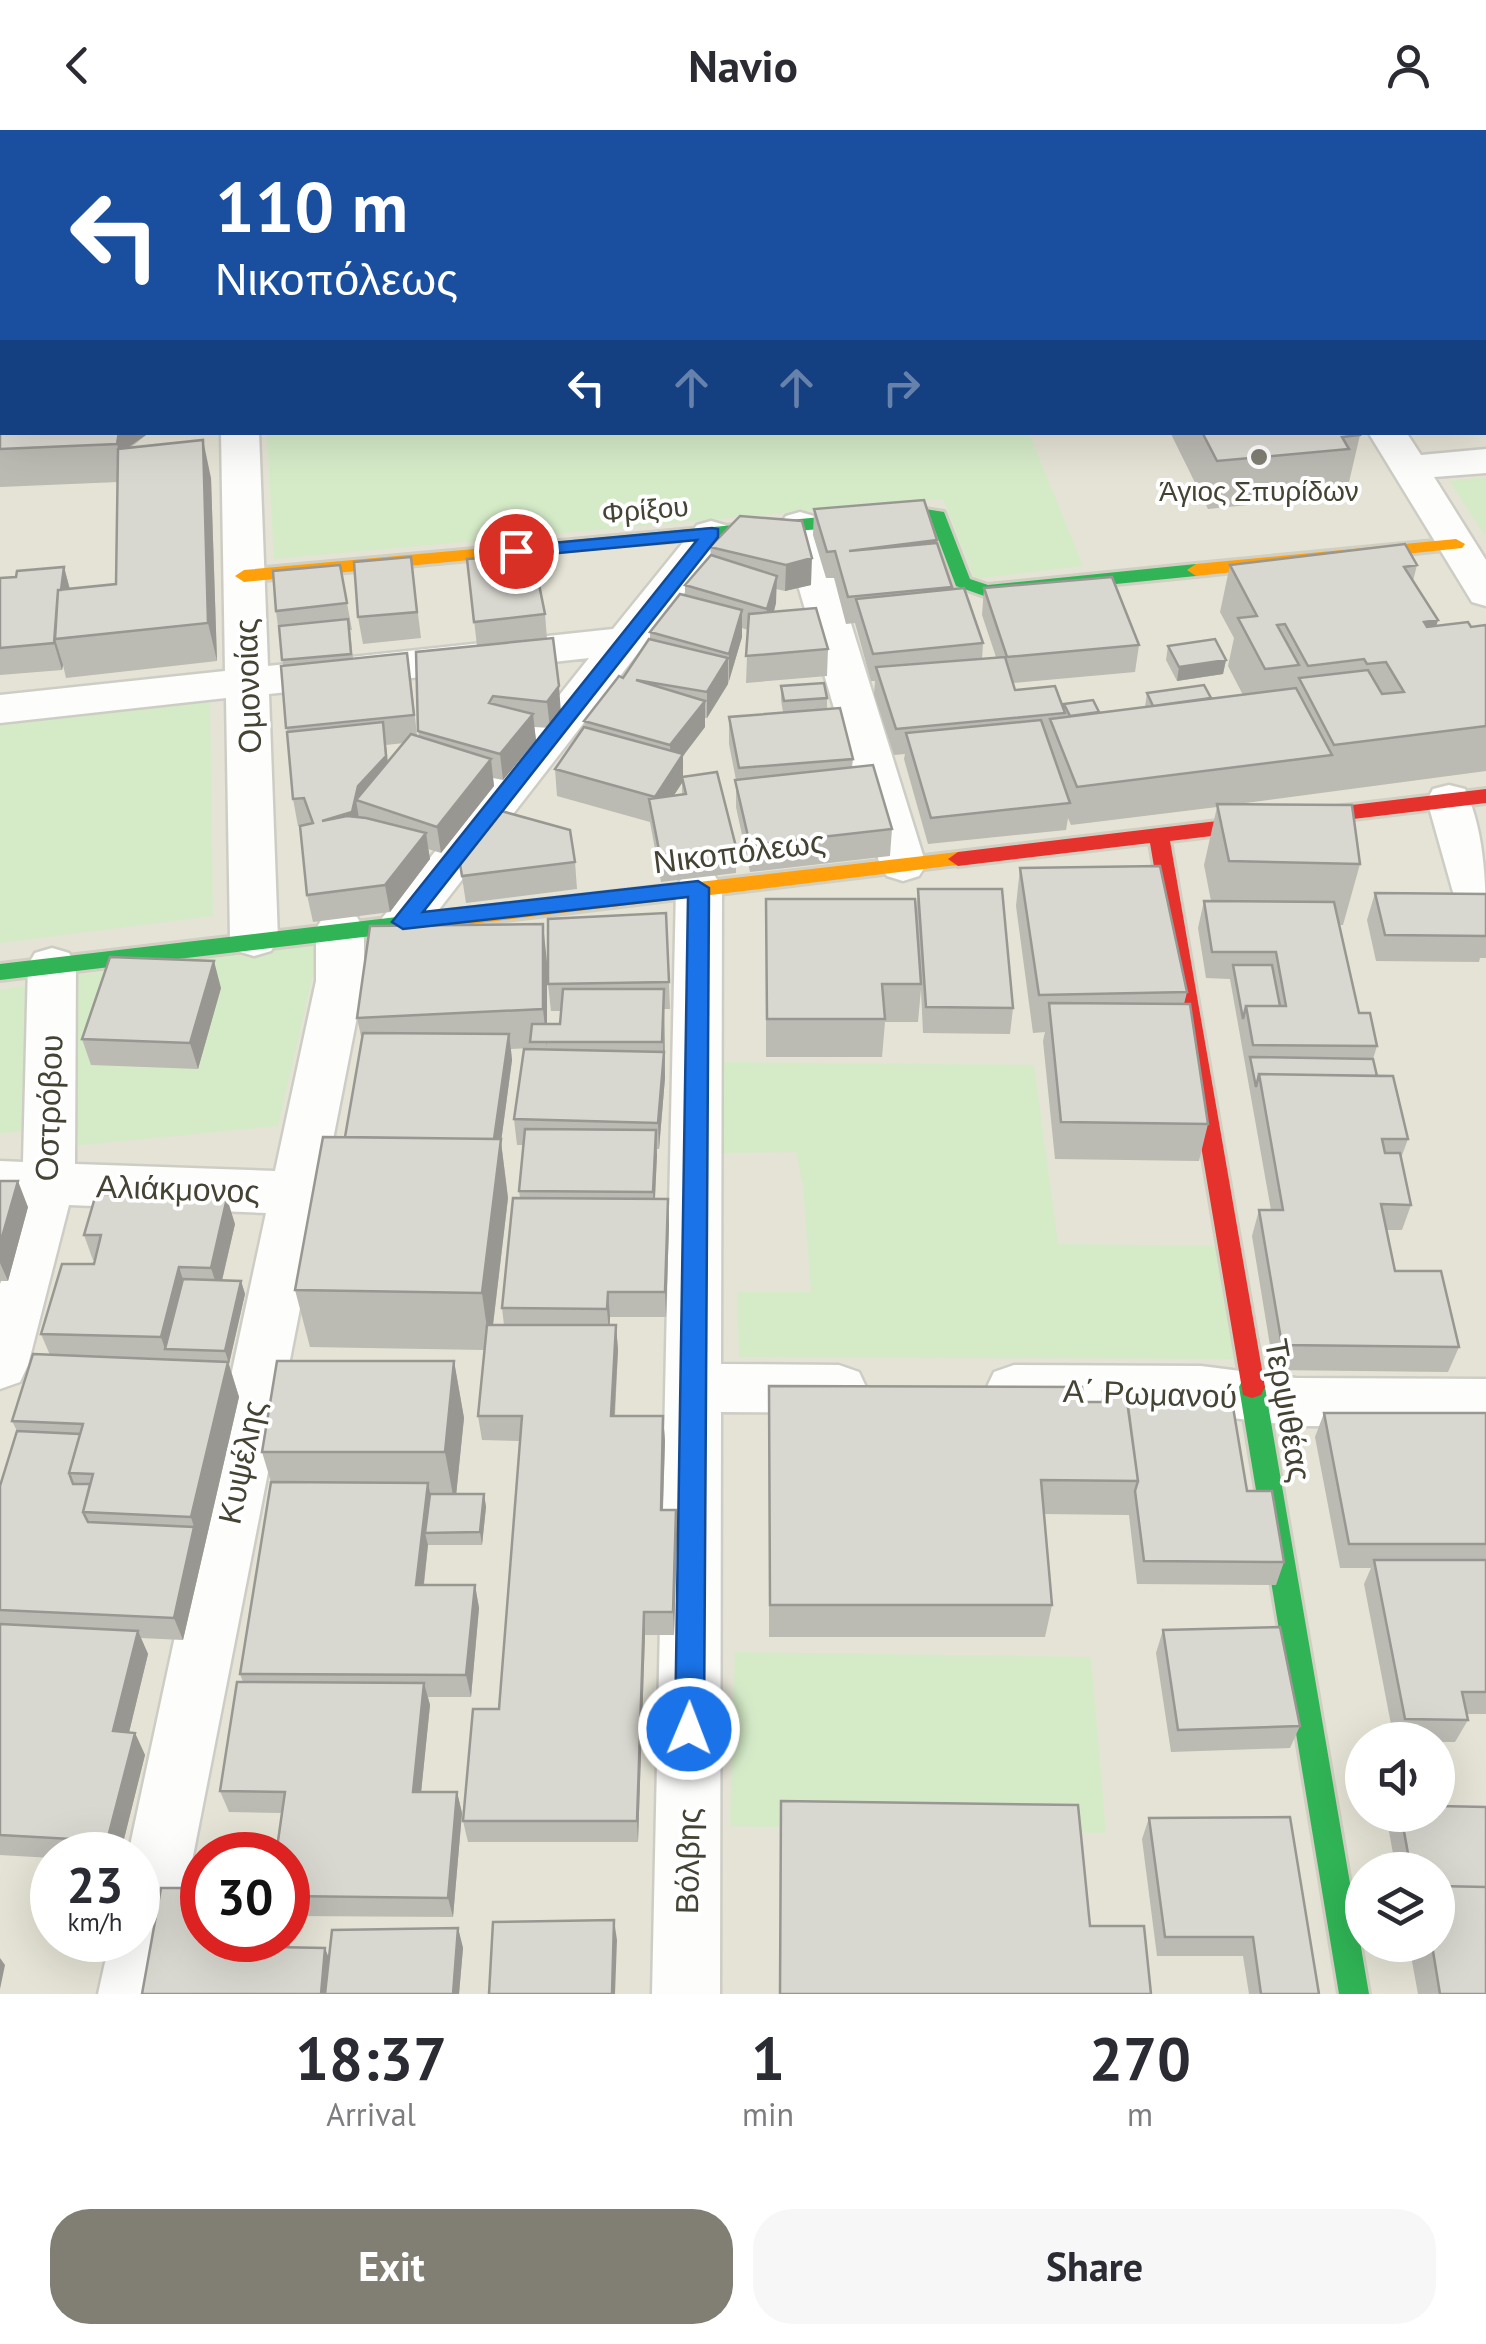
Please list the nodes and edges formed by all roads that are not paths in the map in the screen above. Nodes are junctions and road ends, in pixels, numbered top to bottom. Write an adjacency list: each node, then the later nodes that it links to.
1 (240, 435): 8 (street, Ομονοίας)
2 (1390, 435): 4 (street)
3 (1486, 461): 4 (street)
4 (1409, 468): 7 (street)
5 (800, 524): 6 (street, Φρίξου); 7 (street, Φρίξου); 15 (street)
6 (712, 533): 8 (street, Φρίξου); 10 (street)
7 (1456, 544): 9 (street)
8 (244, 576): 11 (street, Ομονοίας)
9 (1486, 592)
10 (627, 641): 11 (street); 17 (street)
11 (247, 683): 12 (street); 20 (street, Ομονοίας)
12 (0, 709)
13 (1467, 798): 14 (street, Νικοπόλεως); 18 (street)
14 (1159, 836): 15 (street, Νικοπόλεως); 29 (street, Τερψιθέας)
15 (903, 865): 16 (street, Νικοπόλεως)
16 (698, 888): 17 (street, Νικοπόλεως); 26 (street, Βόλβης)
17 (403, 922): 19 (street, Νικοπόλεως)
18 (1486, 924)
19 (340, 929): 20 (street, Νικοπόλεως); 24 (street, Κυψέλης)
20 (254, 939): 21 (street, Νικοπόλεως)
21 (52, 965): 22 (street, Νικοπόλεως); 23 (street, Οστρόβου)
22 (0, 972)
23 (24, 1182): 24 (street, Αλιάκμονος); 25 (street, Οστρόβου)
24 (297, 1193): 31 (street, Κυψέλης)
25 (0, 1364)
26 (694, 1388): 27 (street); 32 (street, Βόλβης)
27 (889, 1389)
28 (967, 1389): 29 (street, Α΄ Ρωμανού)
29 (1254, 1398): 30 (street, Α΄ Ρωμανού); 33 (street, Τερψιθέας)
30 (1486, 1404)
31 (132, 1994)
32 (686, 1994)
33 (1354, 1994)

